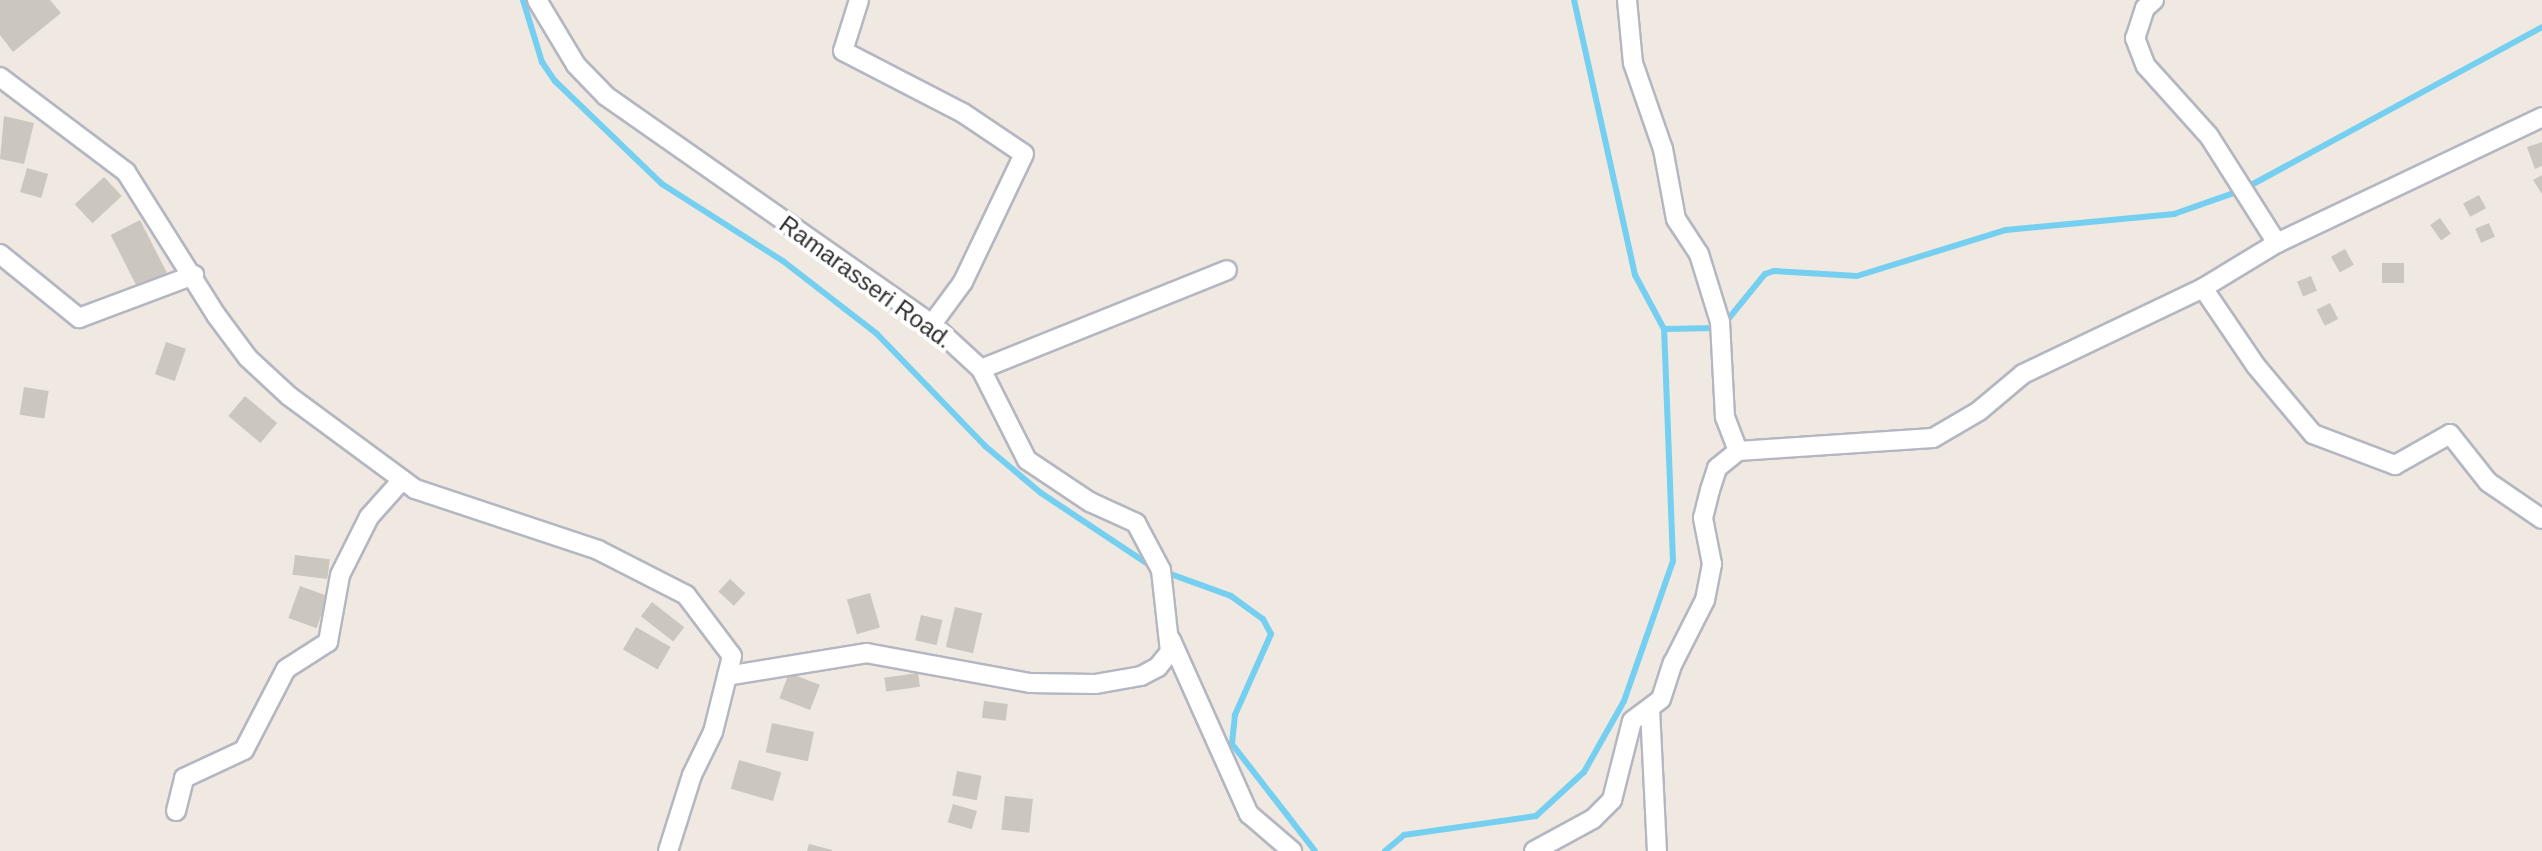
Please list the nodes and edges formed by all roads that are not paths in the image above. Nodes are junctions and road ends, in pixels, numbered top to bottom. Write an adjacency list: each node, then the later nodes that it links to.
1 (537, 0): 12 (street, Ramarasseri Road.)
2 (859, 0): 12 (street)
3 (1627, 0): 14 (street)
4 (2154, 0): 7 (street)
5 (0, 77): 10 (street)
6 (2542, 117): 7 (street)
7 (2277, 243): 11 (street)
8 (0, 254): 10 (street)
9 (1227, 270): 13 (street)
10 (194, 275): 15 (street)
11 (2203, 288): 14 (street); 16 (street)
12 (932, 324): 13 (street, Ramarasseri Road.)
13 (981, 369): 17 (street, Ramarasseri Road.)
14 (1738, 451): 19 (street)
15 (402, 480): 18 (street); 20 (street)
16 (2542, 519)
17 (1171, 640): 18 (street); 22 (street, Ramarasseri Road.)
18 (727, 676): 21 (street)
19 (1650, 709): 23 (street); 24 (street)
20 (176, 811)
21 (668, 851)
22 (1292, 851)
23 (1534, 851)
24 (1657, 851)

